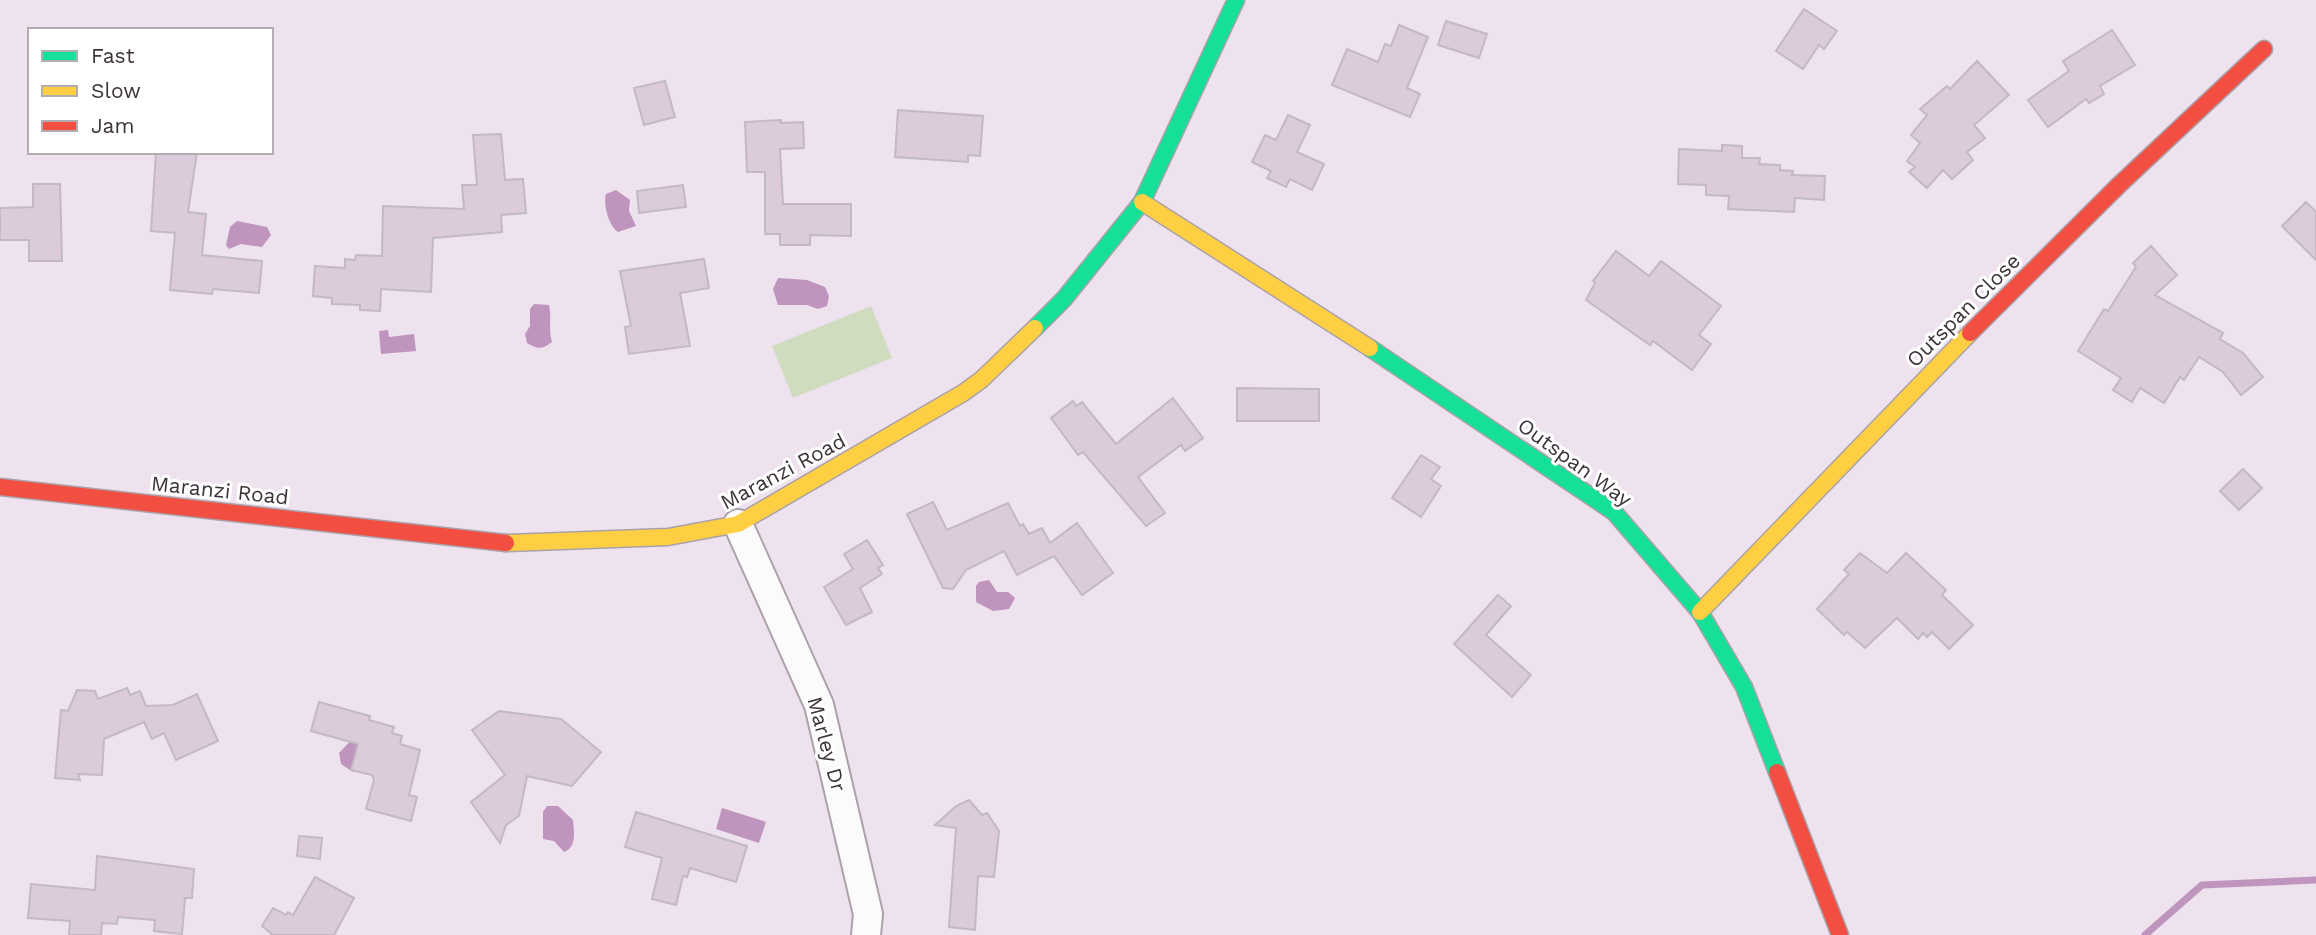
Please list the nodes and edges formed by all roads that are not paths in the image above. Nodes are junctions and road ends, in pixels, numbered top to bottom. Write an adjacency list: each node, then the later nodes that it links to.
1 (1236, 0): 3 (street, Maranzi Road)
2 (2264, 49): 6 (street, Outspan Close)
3 (1142, 202): 5 (street, Maranzi Road); 6 (street, Outspan Way)
4 (0, 487): 5 (street, Maranzi Road)
5 (738, 524): 7 (street, Marley Dr)
6 (1700, 611): 8 (street, Outspan Way)
7 (866, 935)
8 (1840, 935)

